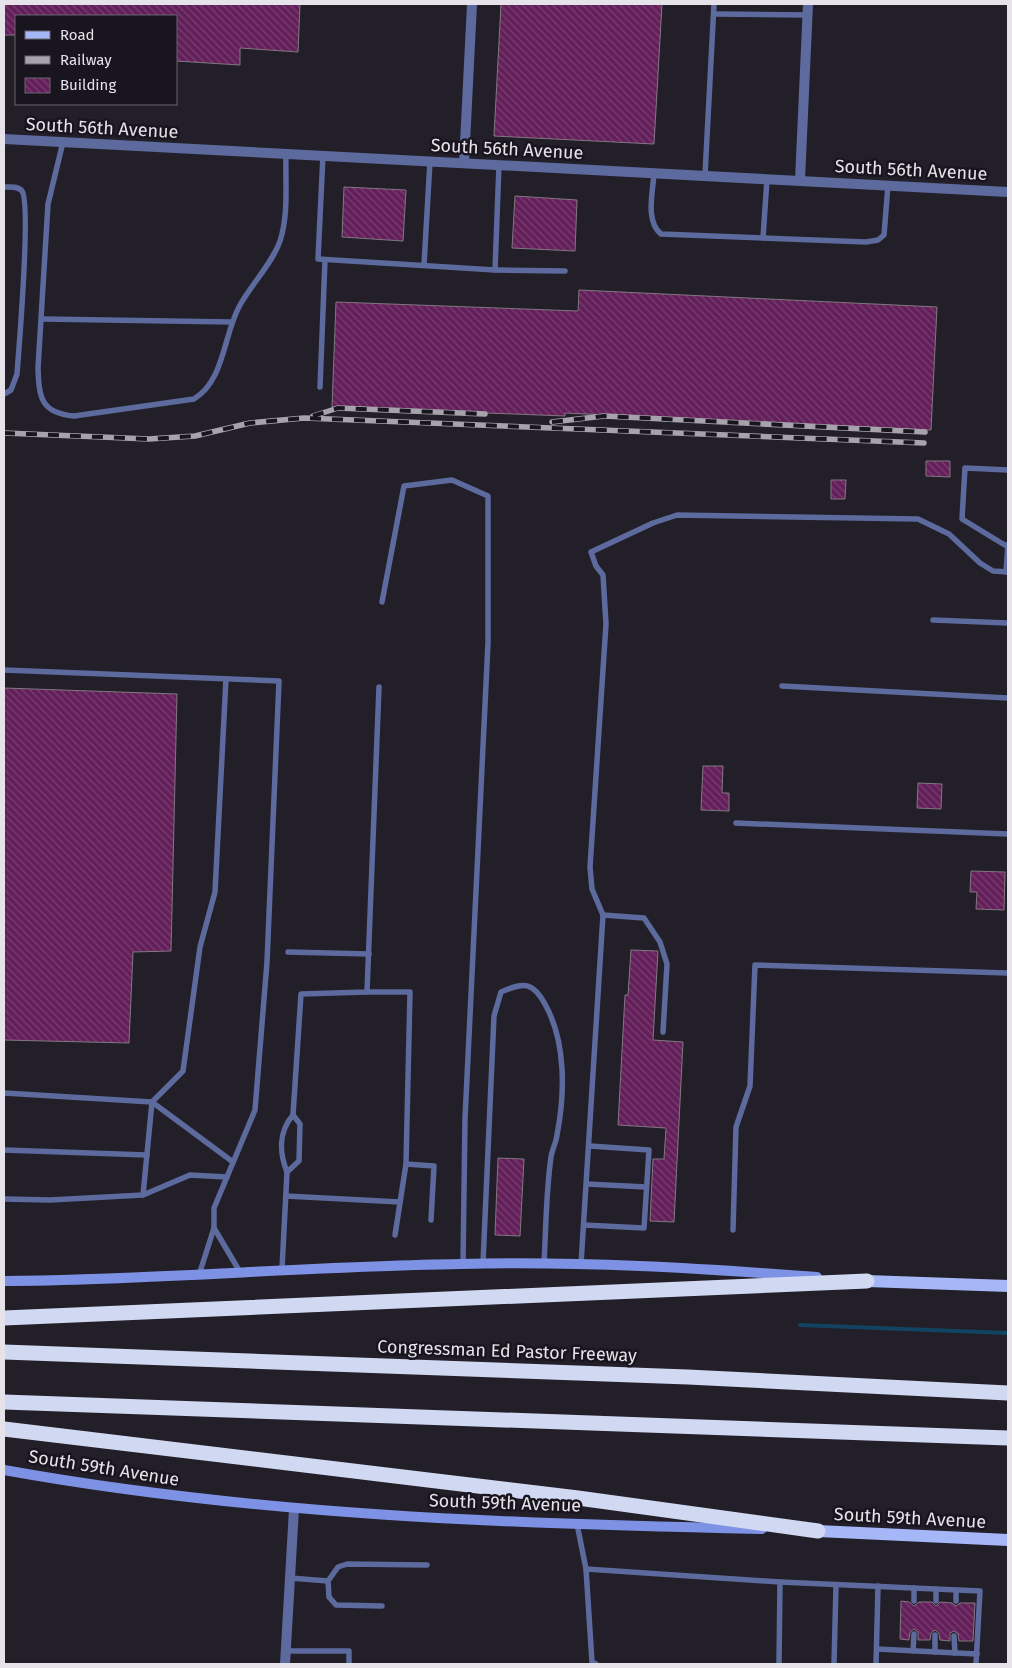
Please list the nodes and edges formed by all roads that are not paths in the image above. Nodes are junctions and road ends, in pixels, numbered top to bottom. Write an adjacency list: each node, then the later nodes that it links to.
1 (472, 4): 11 (street)
2 (714, 4): 4 (lane)
3 (808, 4): 5 (street)
4 (714, 14): 5 (lane); 14 (lane)
5 (807, 15): 16 (street)
6 (4, 139): 7 (street, South 56th Avenue)
7 (63, 142): 8 (street, South 56th Avenue); 25 (lane)
8 (286, 154): 9 (street, South 56th Avenue); 26 (lane)
9 (323, 156): 10 (street, South 56th Avenue); 21 (lane)
10 (430, 161): 11 (street, South 56th Avenue); 22 (lane)
11 (464, 163): 12 (street, South 56th Avenue)
12 (499, 165): 13 (street, South 56th Avenue); 23 (lane)
13 (654, 173): 14 (street, South 56th Avenue); 20 (lane)
14 (705, 175): 15 (street, South 56th Avenue)
15 (767, 178): 16 (street, South 56th Avenue); 20 (lane)
16 (800, 180): 17 (street, South 56th Avenue)
17 (888, 185): 19 (street, South 56th Avenue); 20 (lane)
18 (4, 187): 28 (lane)
19 (1008, 192)
20 (763, 238)
21 (325, 260): 22 (lane); 27 (lane)
22 (424, 266): 23 (lane)
23 (495, 270): 24 (lane)
24 (565, 271)
25 (42, 320): 26 (lane); 26 (lane)
26 (232, 322)
27 (320, 387)
28 (4, 394)
29 (1008, 470): 31 (lane)
30 (1008, 543): 31 (lane)
31 (1008, 547): 32 (lane)
32 (1007, 572): 43 (lane)
33 (382, 602): 72 (lane)
34 (933, 620): 35 (lane)
35 (1008, 623)
36 (4, 670): 37 (lane)
37 (226, 679): 50 (lane); 55 (lane)
38 (379, 686): 45 (lane)
39 (782, 686): 40 (lane)
40 (1008, 698)
41 (736, 823): 42 (lane)
42 (1008, 834)
43 (603, 915): 48 (lane); 52 (lane)
44 (288, 952): 45 (lane)
45 (369, 954): 47 (lane)
46 (1008, 973): 68 (lane)
47 (366, 992): 51 (lane); 56 (lane)
48 (664, 1032)
49 (4, 1093): 50 (lane)
50 (152, 1102): 54 (lane); 55 (lane)
51 (293, 1115): 57 (lane); 57 (lane)
52 (590, 1146): 59 (lane); 60 (lane)
53 (4, 1150): 54 (lane)
54 (147, 1155): 61 (lane)
55 (233, 1162): 58 (lane)
56 (406, 1164): 64 (lane); 65 (lane)
57 (287, 1172): 62 (lane)
58 (227, 1177): 61 (lane); 67 (lane)
59 (587, 1184): 60 (lane); 66 (lane)
60 (646, 1187): 66 (lane)
61 (143, 1195): 63 (lane)
62 (286, 1196): 64 (lane); 74 (lane)
63 (4, 1199)
64 (400, 1202): 69 (lane)
65 (432, 1220)
66 (584, 1226): 73 (lane)
67 (214, 1228): 75 (lane); 76 (lane)
68 (733, 1230)
69 (395, 1235)
70 (483, 1263): 71 (main road); 71 (lane); 72 (main road)
71 (544, 1263): 73 (main road)
72 (463, 1264): 74 (main road)
73 (581, 1264): 78 (main road)
74 (282, 1270): 75 (main road)
75 (240, 1272): 76 (main road)
76 (199, 1275): 77 (main road)
77 (4, 1281)
78 (867, 1281): 79 (main road); 80 (highway)
79 (1008, 1286)
80 (4, 1318)
81 (4, 1352): 82 (highway, Congressman Ed Pastor Freeway)
82 (1008, 1393)
83 (4, 1402): 85 (highway)
84 (4, 1429): 89 (highway)
85 (1007, 1438)
86 (4, 1470): 87 (main road, South 59th Avenue)
87 (294, 1509): 88 (main road, South 59th Avenue); 93 (street)
88 (577, 1524): 89 (main road, South 59th Avenue); 92 (lane)
89 (818, 1531): 90 (main road, South 59th Avenue)
90 (1008, 1540)
91 (427, 1566): 94 (lane)
92 (586, 1569): 95 (lane); 116 (lane)
93 (290, 1578): 94 (lane); 109 (street)
94 (328, 1581): 104 (lane)
95 (780, 1582): 96 (lane); 117 (lane)
96 (836, 1585): 97 (lane); 118 (lane)
97 (878, 1586): 98 (lane); 108 (lane)
98 (914, 1588): 99 (lane); 102 (lane)
99 (936, 1589): 100 (lane); 101 (lane)
100 (956, 1590): 103 (lane); 113 (lane)
101 (936, 1600)
102 (914, 1601)
103 (956, 1601)
104 (382, 1606)
105 (914, 1634): 110 (lane)
106 (935, 1635): 111 (lane)
107 (954, 1636): 112 (lane)
108 (877, 1649): 110 (lane); 119 (lane)
109 (286, 1651): 114 (street); 115 (lane)
110 (913, 1651): 111 (lane)
111 (935, 1652): 112 (lane)
112 (955, 1653): 113 (lane)
113 (977, 1654): 120 (lane)
114 (285, 1664)
115 (349, 1664)
116 (596, 1664)
117 (779, 1664)
118 (834, 1664)
119 (876, 1664)
120 (976, 1664)

